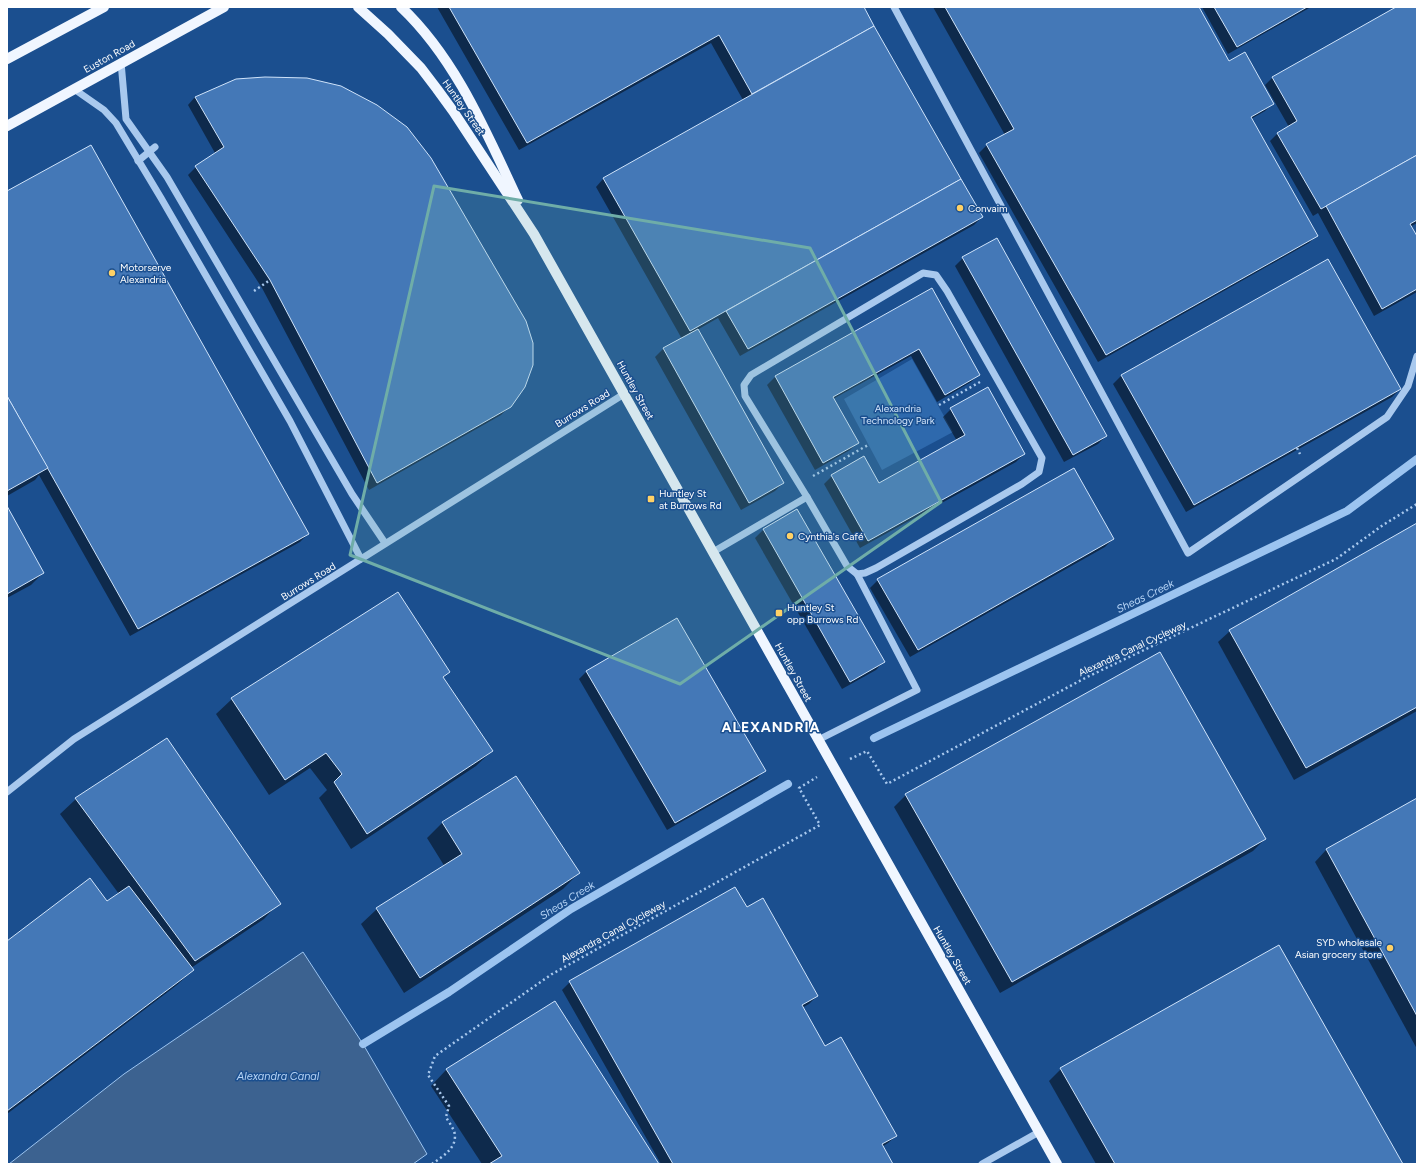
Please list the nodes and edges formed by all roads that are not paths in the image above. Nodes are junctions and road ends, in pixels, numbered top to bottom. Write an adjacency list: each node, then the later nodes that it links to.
1 (92, 7): 7 (main road)
2 (104, 7): 7 (main road)
3 (224, 7): 9 (main road, Euston Road)
4 (358, 7): 14 (main road, Huntley Street)
5 (401, 7): 14 (main road, Huntley Street)
6 (894, 7): 15 (street)
7 (86, 16): 8 (main road)
8 (7, 59)
9 (121, 62): 10 (main road, Euston Road); 12 (street)
10 (74, 89): 11 (main road, Euston Road); 13 (street)
11 (7, 126)
12 (152, 150): 13 (street); 18 (street)
13 (138, 161): 20 (street)
14 (534, 234): 16 (main road, Huntley Street)
15 (1417, 356)
16 (624, 394): 18 (street, Burrows Road); 19 (main road, Huntley Street)
17 (807, 497): 19 (street); 21 (street); 21 (street)
18 (385, 544): 20 (street, Burrows Road)
19 (713, 552): 22 (main road, Huntley Street)
20 (361, 559): 23 (street, Burrows Road)
21 (857, 574): 22 (street)
22 (818, 740): 24 (main road, Huntley Street)
23 (7, 792)
24 (1039, 1132): 25 (street); 26 (main road, Huntley Street)
25 (982, 1164)
26 (1057, 1164)

